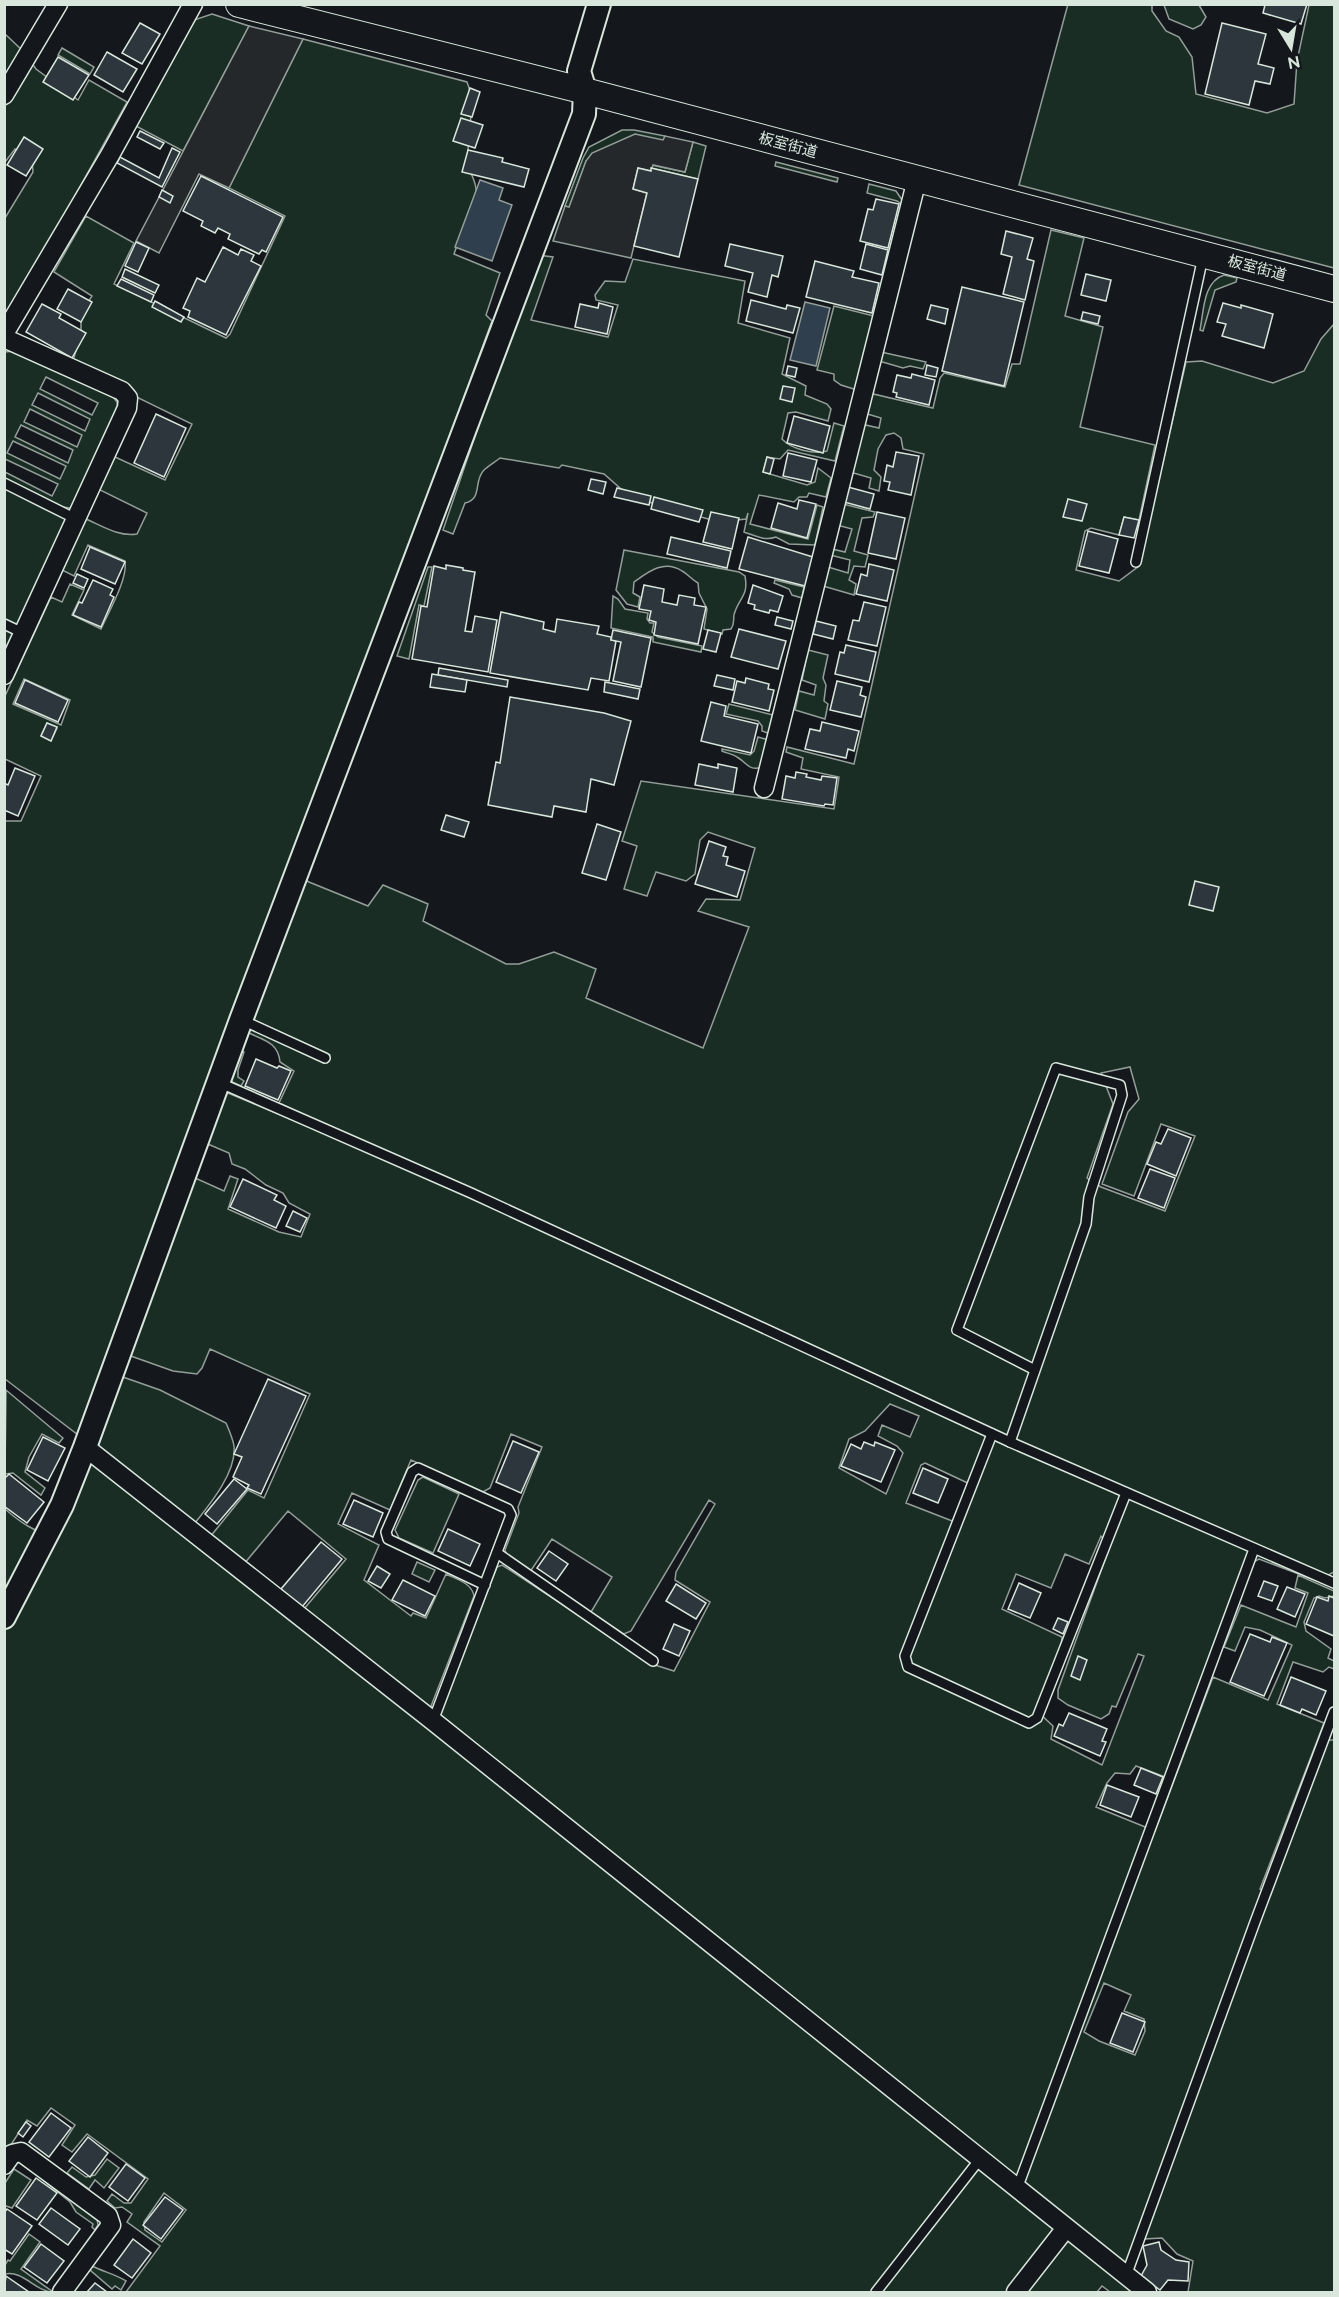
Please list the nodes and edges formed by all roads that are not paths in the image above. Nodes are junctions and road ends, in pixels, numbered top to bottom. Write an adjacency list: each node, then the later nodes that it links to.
1 (58, 4): 6 (street)
2 (193, 4): 10 (street)
3 (239, 4): 5 (main road, 板室街道)
4 (598, 4): 5 (street)
5 (585, 91): 7 (main road, 板室街道); 18 (street)
6 (4, 95)
7 (916, 179): 8 (main road, 板室街道); 17 (street)
8 (1204, 254): 9 (main road, 板室街道); 13 (lane)
9 (1335, 289)
10 (4, 336): 12 (street)
11 (4, 483): 12 (lane)
12 (76, 519): 15 (street)
13 (1136, 562)
14 (4, 624): 15 (lane)
15 (23, 633): 16 (street)
16 (4, 675)
17 (764, 788)
18 (241, 1020): 19 (lane); 20 (street)
19 (325, 1058)
20 (218, 1082): 22 (lane); 24 (street)
21 (1035, 1370): 21 (lane); 23 (lane)
22 (992, 1434): 23 (lane); 25 (lane)
23 (1010, 1442): 25 (lane)
24 (85, 1447): 30 (street); 33 (street)
25 (1126, 1493): 26 (lane)
26 (1254, 1549): 28 (lane); 36 (lane)
27 (497, 1553): 29 (lane); 29 (lane); 31 (lane)
28 (1335, 1582)
29 (485, 1585): 33 (lane)
30 (4, 1617)
31 (653, 1661)
32 (1335, 1712): 38 (lane)
33 (433, 1721): 34 (street)
34 (980, 2159): 36 (street); 40 (lane)
35 (4, 2165): 39 (street)
36 (1017, 2189): 37 (street)
37 (1066, 2228): 38 (street); 41 (street)
38 (1126, 2276): 42 (street)
39 (62, 2292)
40 (876, 2292)
41 (1016, 2292)
42 (1147, 2292)

